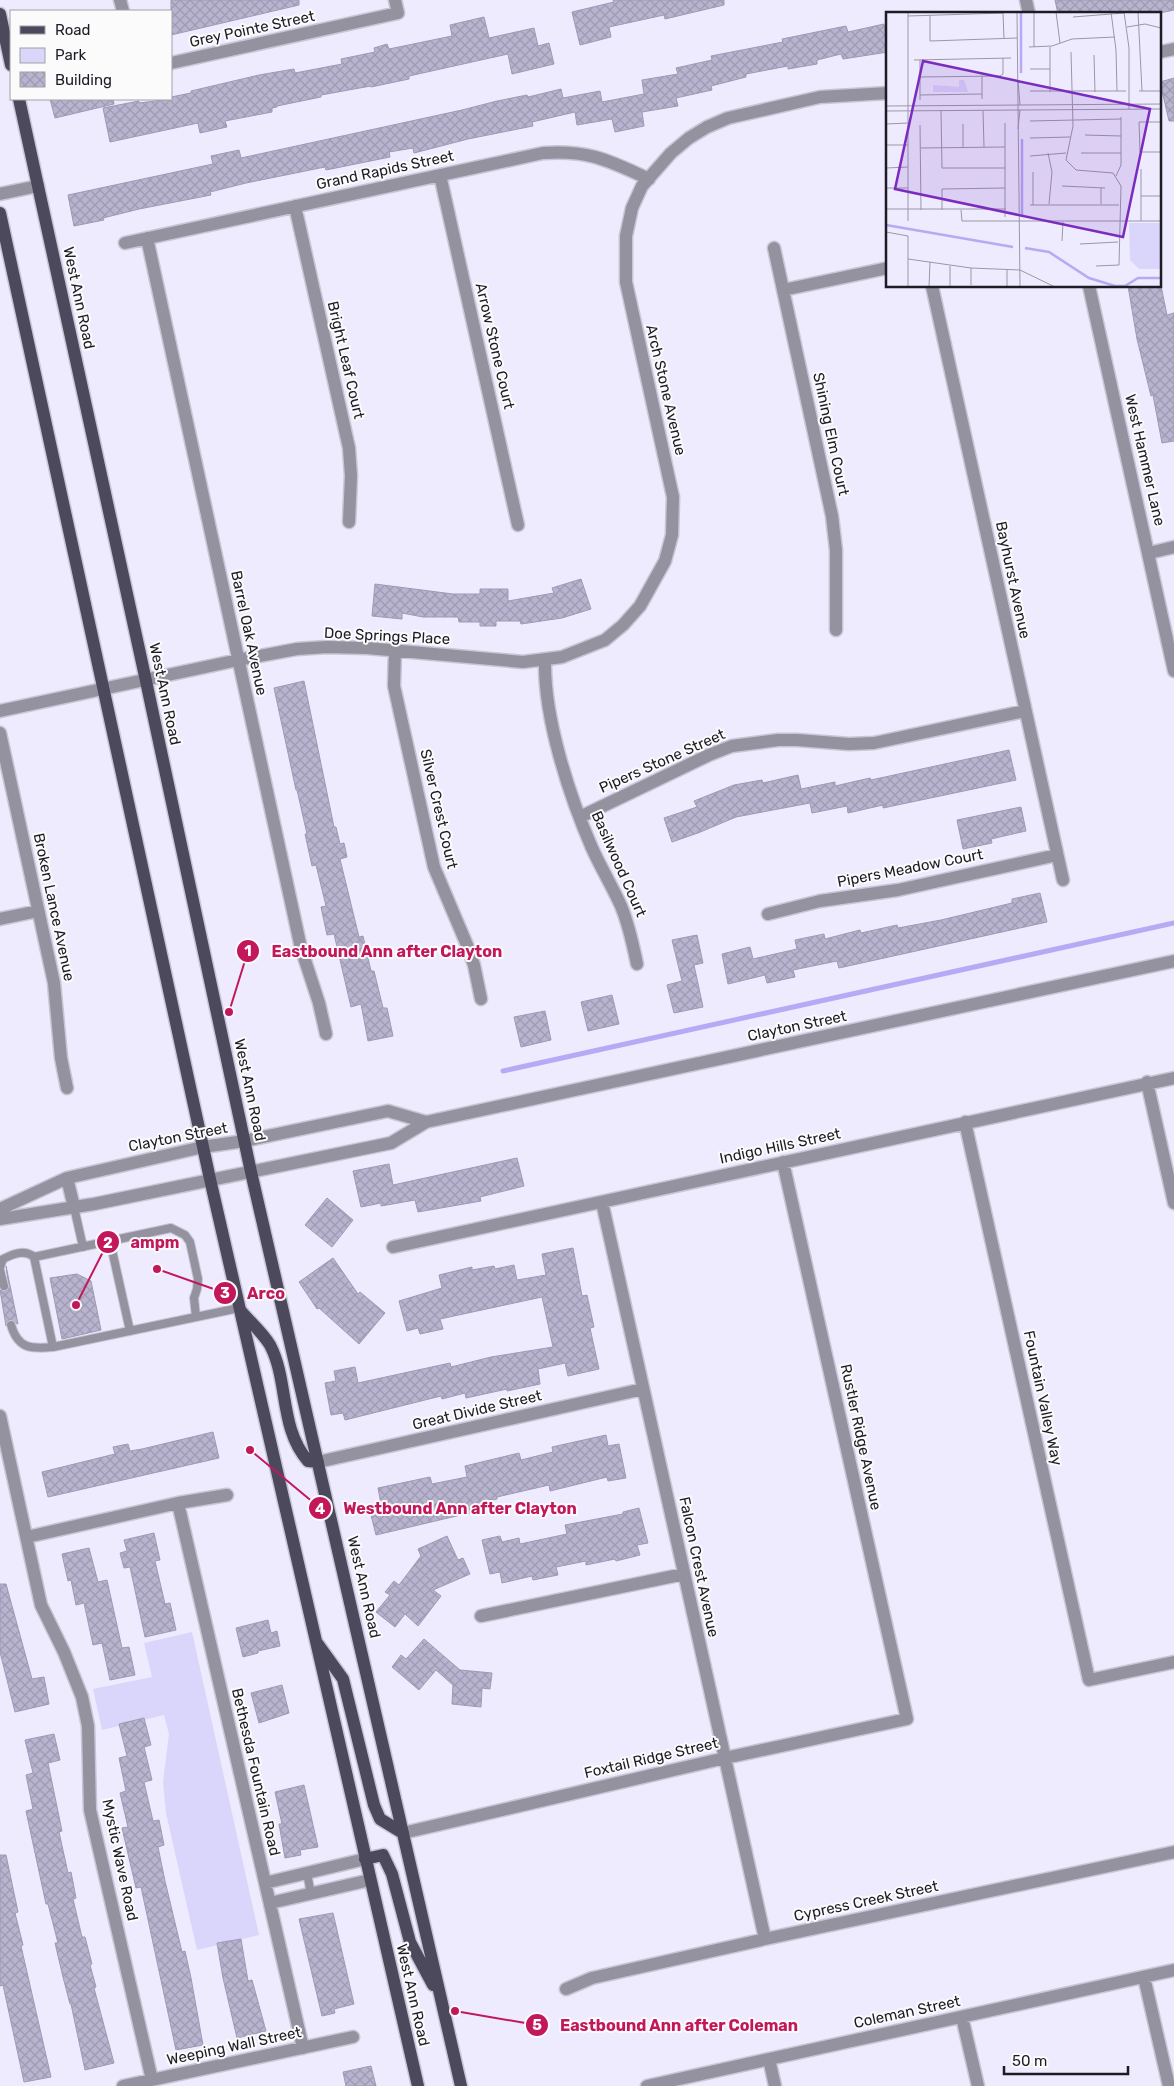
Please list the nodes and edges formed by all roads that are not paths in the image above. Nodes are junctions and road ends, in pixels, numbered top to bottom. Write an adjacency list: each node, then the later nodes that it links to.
1 (395, 0): 4 (street, Grey Pointe Street)
2 (0, 14): 3 (main road)
3 (10, 61)
4 (172, 63)
5 (886, 93): 8 (street, Arch Stone Avenue)
6 (18, 100): 9 (main road, West Ann Road)
7 (440, 175): 8 (street, Grand Rapids Street); 11 (street, Grand Rapids Street); 21 (street, Arrow Stone Court)
8 (649, 179): 24 (street, Arch Stone Avenue)
9 (38, 186): 10 (street); 30 (main road, West Ann Road)
10 (0, 194)
11 (295, 206): 13 (street, Grand Rapids Street); 20 (street, Bright Leaf Court)
12 (0, 214): 31 (main road, West Ann Road)
13 (147, 238): 14 (street, Grand Rapids Street); 27 (street, Barrel Oak Avenue)
14 (125, 243)
15 (774, 248): 19 (street, Shining Elm Court)
16 (886, 268): 19 (street)
17 (932, 288): 33 (street, Bayhurst Avenue)
18 (1089, 288): 23 (street, West Hammer Lane)
19 (783, 290): 25 (street, Shining Elm Court)
20 (349, 522)
21 (518, 525)
22 (1174, 546): 23 (street)
23 (1149, 553): 29 (street, West Hammer Lane)
24 (640, 606): 28 (street, Doe Springs Place)
25 (836, 630)
26 (395, 650): 27 (street, Doe Springs Place); 28 (street, Doe Springs Place); 43 (street, Silver Crest Court)
27 (238, 660): 30 (street, Doe Springs Place); 44 (street, Barrel Oak Avenue)
28 (545, 661): 35 (street, Basilwood Court)
29 (1174, 671)
30 (146, 681): 31 (street, Doe Springs Place); 50 (main road, West Ann Road)
31 (103, 690): 32 (street, Doe Springs Place); 51 (main road, West Ann Road)
32 (0, 711)
33 (1026, 711): 35 (street, Pipers Stone Street); 36 (street, Bayhurst Avenue)
34 (0, 733): 38 (street, Broken Lance Avenue)
35 (580, 817): 42 (street, Basilwood Court)
36 (1058, 854): 37 (street, Bayhurst Avenue); 39 (street, Pipers Meadow Court)
37 (1063, 880)
38 (38, 911): 40 (street); 47 (street, Broken Lance Avenue)
39 (768, 914)
40 (0, 919)
41 (1174, 961): 48 (street, Clayton Street)
42 (637, 964)
43 (481, 999)
44 (326, 1034)
45 (1174, 1078): 46 (street, Indigo Hills Street)
46 (1147, 1082): 49 (street, Indigo Hills Street); 57 (street)
47 (67, 1088)
48 (426, 1122): 50 (street, Clayton Street); 53 (street, Clayton Street)
49 (965, 1122): 52 (street, Indigo Hills Street); 81 (street, Fountain Valley Way)
50 (244, 1141): 51 (street, Clayton Street); 53 (main road, West Ann Road)
51 (203, 1147): 54 (street, Clayton Street); 55 (main road, West Ann Road)
52 (784, 1162): 56 (street, Indigo Hills Street); 82 (street, Rustler Ridge Avenue)
53 (251, 1172): 55 (street, Clayton Street); 74 (main road, West Ann Road)
54 (67, 1178): 58 (street); 59 (street, Clayton Street)
55 (210, 1179): 58 (street, Clayton Street); 67 (main road, West Ann Road)
56 (602, 1202): 63 (street, Indigo Hills Street); 72 (street, Falcon Crest Avenue)
57 (1174, 1203)
58 (74, 1207): 60 (street, Clayton Street); 62 (lane)
59 (0, 1209)
60 (0, 1219)
61 (110, 1241): 62 (lane); 68 (lane); 70 (lane)
62 (83, 1247): 64 (lane)
63 (393, 1247)
64 (34, 1257): 65 (lane); 71 (lane)
65 (0, 1268): 66 (lane)
66 (4, 1286)
67 (238, 1308): 68 (lane); 74 (main road); 80 (main road, West Ann Road)
68 (196, 1317): 70 (lane)
69 (11, 1325): 71 (lane)
70 (130, 1331): 71 (lane)
71 (53, 1347)
72 (643, 1390): 74 (street, Great Divide Street); 78 (street, Falcon Crest Avenue)
73 (0, 1416): 77 (street, Mystic Wave Road)
74 (318, 1462): 84 (main road, West Ann Road)
75 (227, 1494): 76 (street)
76 (178, 1503): 77 (street); 89 (street, Bethesda Fountain Road)
77 (27, 1536): 101 (street, Mystic Wave Road)
78 (684, 1574): 79 (street); 83 (street, Falcon Crest Avenue)
79 (481, 1616)
80 (314, 1639): 84 (main road); 86 (main road, West Ann Road)
81 (1174, 1662)
82 (907, 1719): 83 (street, Foxtail Ridge Street)
83 (725, 1758): 84 (street, Foxtail Ridge Street); 92 (street, Falcon Crest Avenue)
84 (403, 1833): 96 (main road, West Ann Road)
85 (1174, 1852): 92 (street, Cypress Creek Street)
86 (365, 1859): 87 (street); 88 (main road, West Ann Road); 96 (main road)
87 (307, 1873): 89 (street); 90 (lane)
88 (370, 1880): 90 (street); 103 (main road, West Ann Road)
89 (265, 1883): 91 (street, Bethesda Fountain Road)
90 (311, 1894): 91 (street)
91 (270, 1903): 99 (street, Bethesda Fountain Road)
92 (765, 1939): 95 (street, Cypress Creek Street)
93 (1174, 1970): 94 (street, Coleman Street)
94 (1144, 1977): 97 (street, Coleman Street); 108 (street)
95 (566, 1989)
96 (442, 2000): 104 (main road, West Ann Road)
97 (962, 2017): 100 (street, Coleman Street); 107 (street)
98 (353, 2037): 99 (street, Weeping Wall Street)
99 (303, 2048): 101 (street, Weeping Wall Street)
100 (768, 2059): 105 (street, Coleman Street); 106 (street)
101 (152, 2080): 102 (street, Weeping Wall Street)
102 (123, 2086)
103 (418, 2086)
104 (461, 2086)
105 (647, 2086)
106 (775, 2086)
107 (978, 2086)
108 (1169, 2086)

